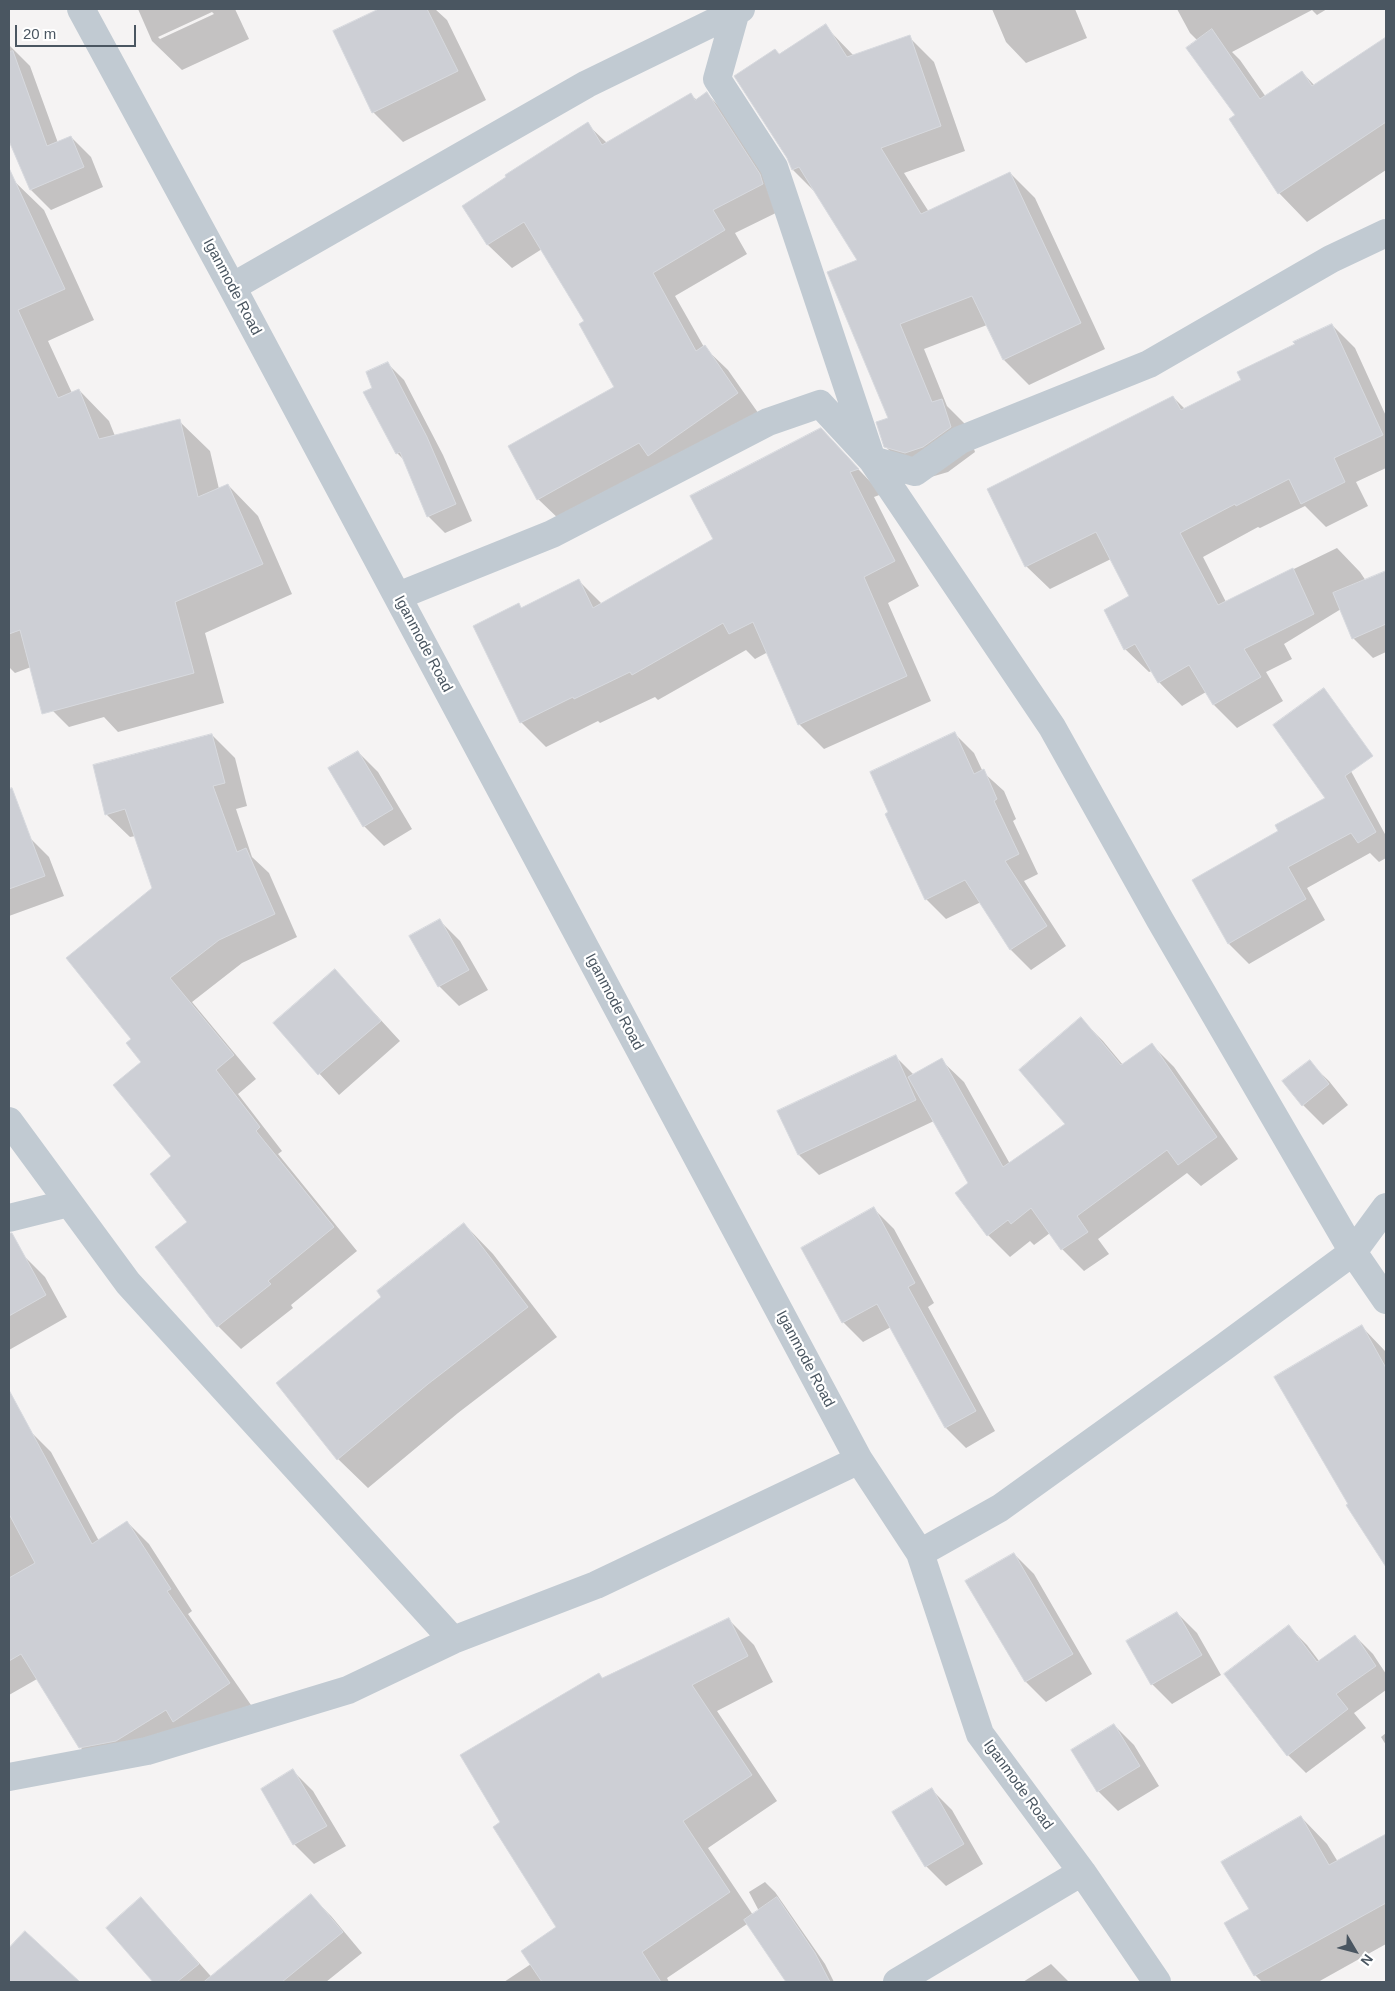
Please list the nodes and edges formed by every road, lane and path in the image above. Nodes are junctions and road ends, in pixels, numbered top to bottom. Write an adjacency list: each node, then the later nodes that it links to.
1 (81, 9): 4 (street, Iganmode Road)
2 (739, 10): 4 (street); 5 (street)
3 (1386, 232): 5 (street)
4 (232, 286): 6 (street, Iganmode Road)
5 (872, 460): 6 (street); 11 (street)
6 (398, 596): 13 (street, Iganmode Road)
7 (9, 1121): 8 (street)
8 (69, 1203): 10 (street); 15 (street)
9 (1386, 1207): 11 (street)
10 (9, 1218)
11 (1353, 1252): 12 (street); 14 (street)
12 (1386, 1300)
13 (858, 1460): 14 (street, Iganmode Road); 15 (street)
14 (920, 1553): 17 (street, Iganmode Road)
15 (453, 1640): 16 (street)
16 (9, 1777)
17 (1082, 1872): 18 (street); 19 (street, Iganmode Road)
18 (897, 1982)
19 (1157, 1982)

